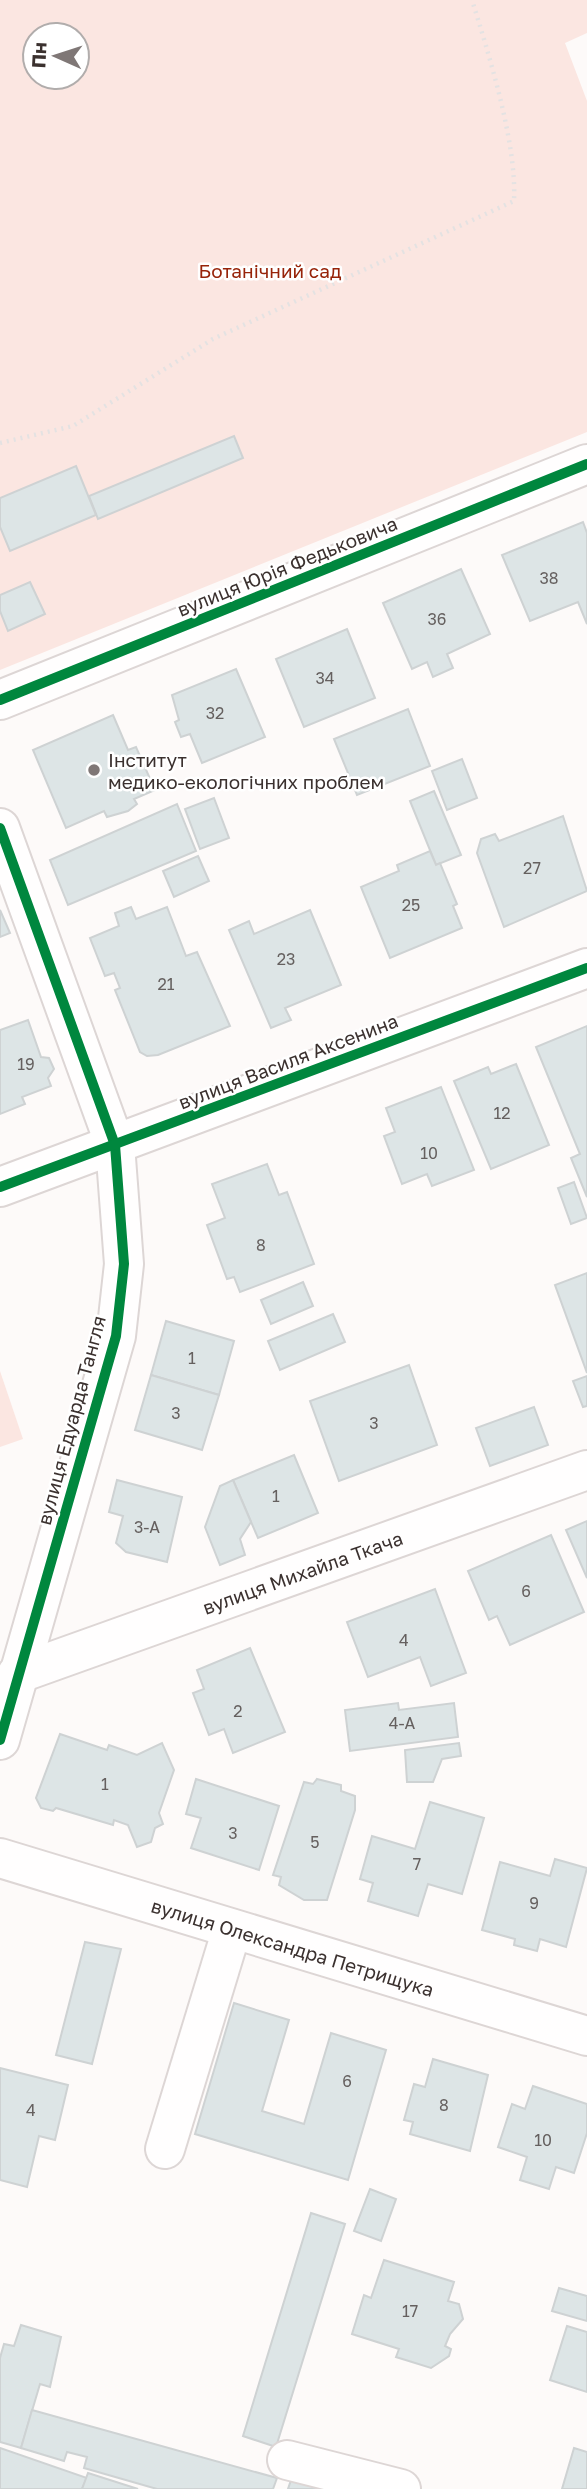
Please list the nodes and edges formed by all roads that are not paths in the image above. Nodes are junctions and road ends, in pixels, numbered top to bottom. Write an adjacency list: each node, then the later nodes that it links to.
1 (587, 464): 2 (street, вулиця Юрія Федьковича)
2 (0, 700)
3 (0, 828): 5 (street, вулиця Едуарда Тангля)
4 (587, 968): 5 (street, вулиця Василя Аксенина)
5 (116, 1145): 6 (street, вулиця Василя Аксенина); 8 (street, вулиця Едуарда Тангля)
6 (0, 1187)
7 (587, 1470): 8 (street, вулиця Михайла Ткача)
8 (17, 1674): 9 (street, вулиця Едуарда Тангля)
9 (0, 1740)
10 (0, 1858): 11 (street, вулиця Олександра Петрищука)
11 (232, 1928): 12 (street, вулиця Олександра Петрищука); 13 (street)
12 (587, 2036)
13 (165, 2149)
14 (287, 2460): 15 (street)
15 (401, 2489)

